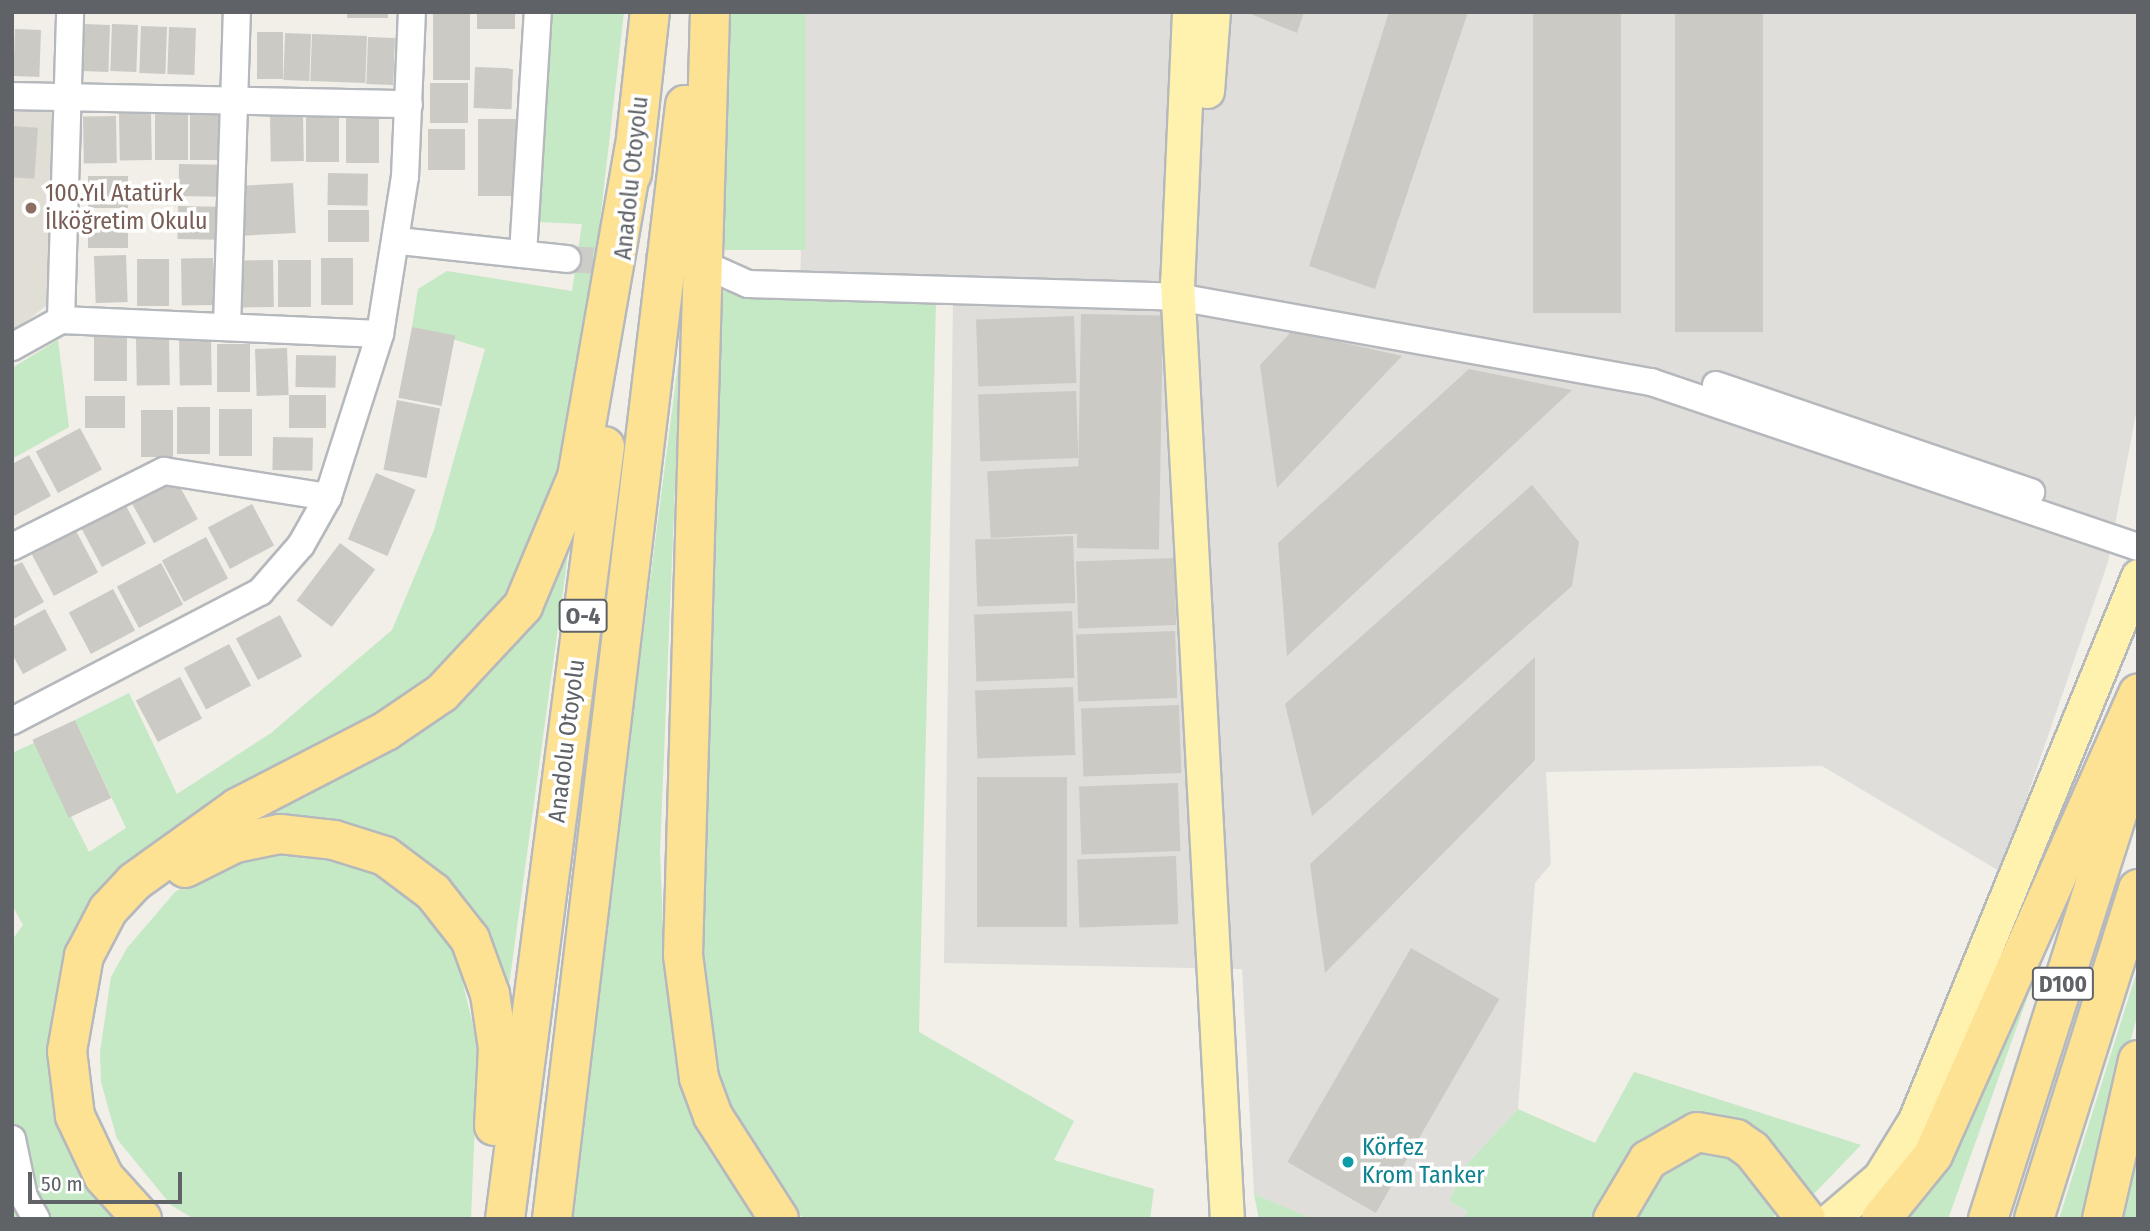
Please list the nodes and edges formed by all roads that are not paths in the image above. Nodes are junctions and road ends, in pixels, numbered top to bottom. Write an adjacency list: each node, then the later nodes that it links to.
1 (70, 12): 11 (street)
2 (237, 12): 12 (street)
3 (412, 12): 13 (street)
4 (538, 12): 16 (street)
5 (650, 12): 14 (highway, Anadolu Otoyolu / O-4)
6 (695, 12): 39 (highway, Anadolu Otoyolu / O-4)
7 (710, 12): 40 (highway)
8 (1189, 12): 18 (main road)
9 (1213, 12): 18 (main road)
10 (12, 96): 11 (street)
11 (66, 98): 12 (street); 19 (street)
12 (234, 102): 13 (street); 20 (street)
13 (409, 104): 15 (street)
14 (634, 149): 36 (highway); 38 (highway, Anadolu Otoyolu / O-4)
15 (399, 242): 16 (street); 21 (street)
16 (523, 254): 17 (street)
17 (567, 259)
18 (1189, 291): 18 (street); 24 (street); 26 (street); 41 (main road); 42 (main road)
19 (61, 320): 20 (street); 22 (street)
20 (227, 326): 21 (street)
21 (380, 334): 23 (street)
22 (12, 347)
23 (328, 497): 25 (street); 30 (street)
24 (2138, 531)
25 (12, 547)
26 (2138, 547)
27 (2138, 576): 45 (main road)
28 (2138, 627): 46 (main road)
29 (2138, 694): 47 (highway)
30 (14, 716)
31 (2138, 750): 48 (highway, D100)
32 (2138, 889): 49 (highway, D100)
33 (2138, 1060): 50 (highway)
34 (12, 1139): 35 (street)
35 (36, 1219)
36 (142, 1219)
37 (170, 1219): 38 (highway)
38 (502, 1219)
39 (552, 1219)
40 (779, 1219)
41 (1227, 1219)
42 (1247, 1219)
43 (1613, 1219): 44 (highway)
44 (1805, 1219)
45 (1831, 1219)
46 (1852, 1219)
47 (1881, 1219)
48 (1988, 1219)
49 (2034, 1219)
50 (2102, 1219)

